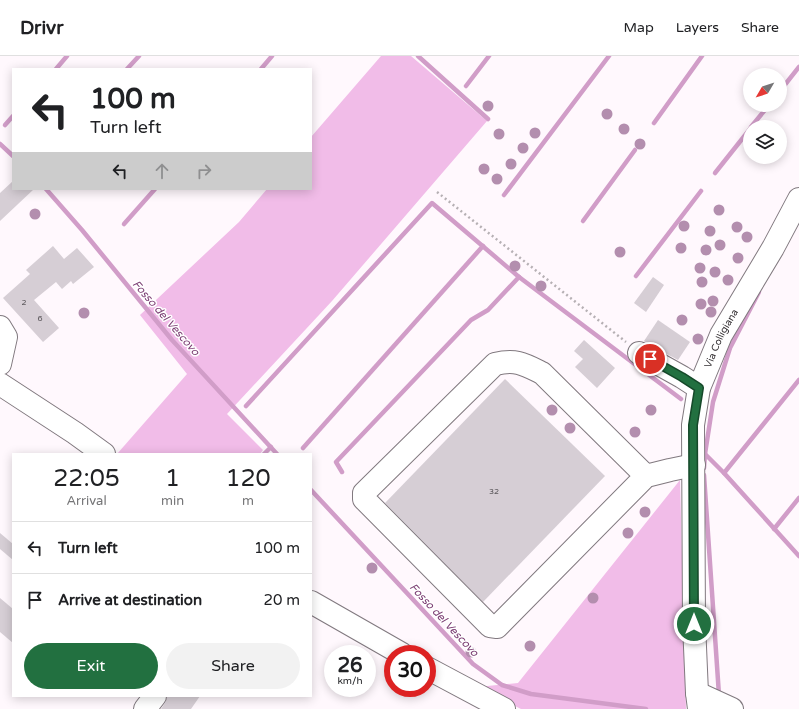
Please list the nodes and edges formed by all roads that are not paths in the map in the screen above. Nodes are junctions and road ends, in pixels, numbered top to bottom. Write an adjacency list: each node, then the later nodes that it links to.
1 (799, 199): 6 (street, Via Colligiana)
2 (0, 327): 4 (street)
3 (639, 354): 6 (street)
4 (0, 364)
5 (0, 384): 7 (street)
6 (699, 388): 8 (street, Via Colligiana)
7 (103, 453)
8 (694, 465): 9 (street); 14 (street, Via Colligiana)
9 (646, 476): 9 (street)
10 (312, 603): 11 (street)
11 (386, 645)
12 (436, 673): 16 (street)
13 (154, 697): 15 (street)
14 (698, 701): 17 (street)
15 (145, 709)
16 (504, 709)
17 (732, 709)

